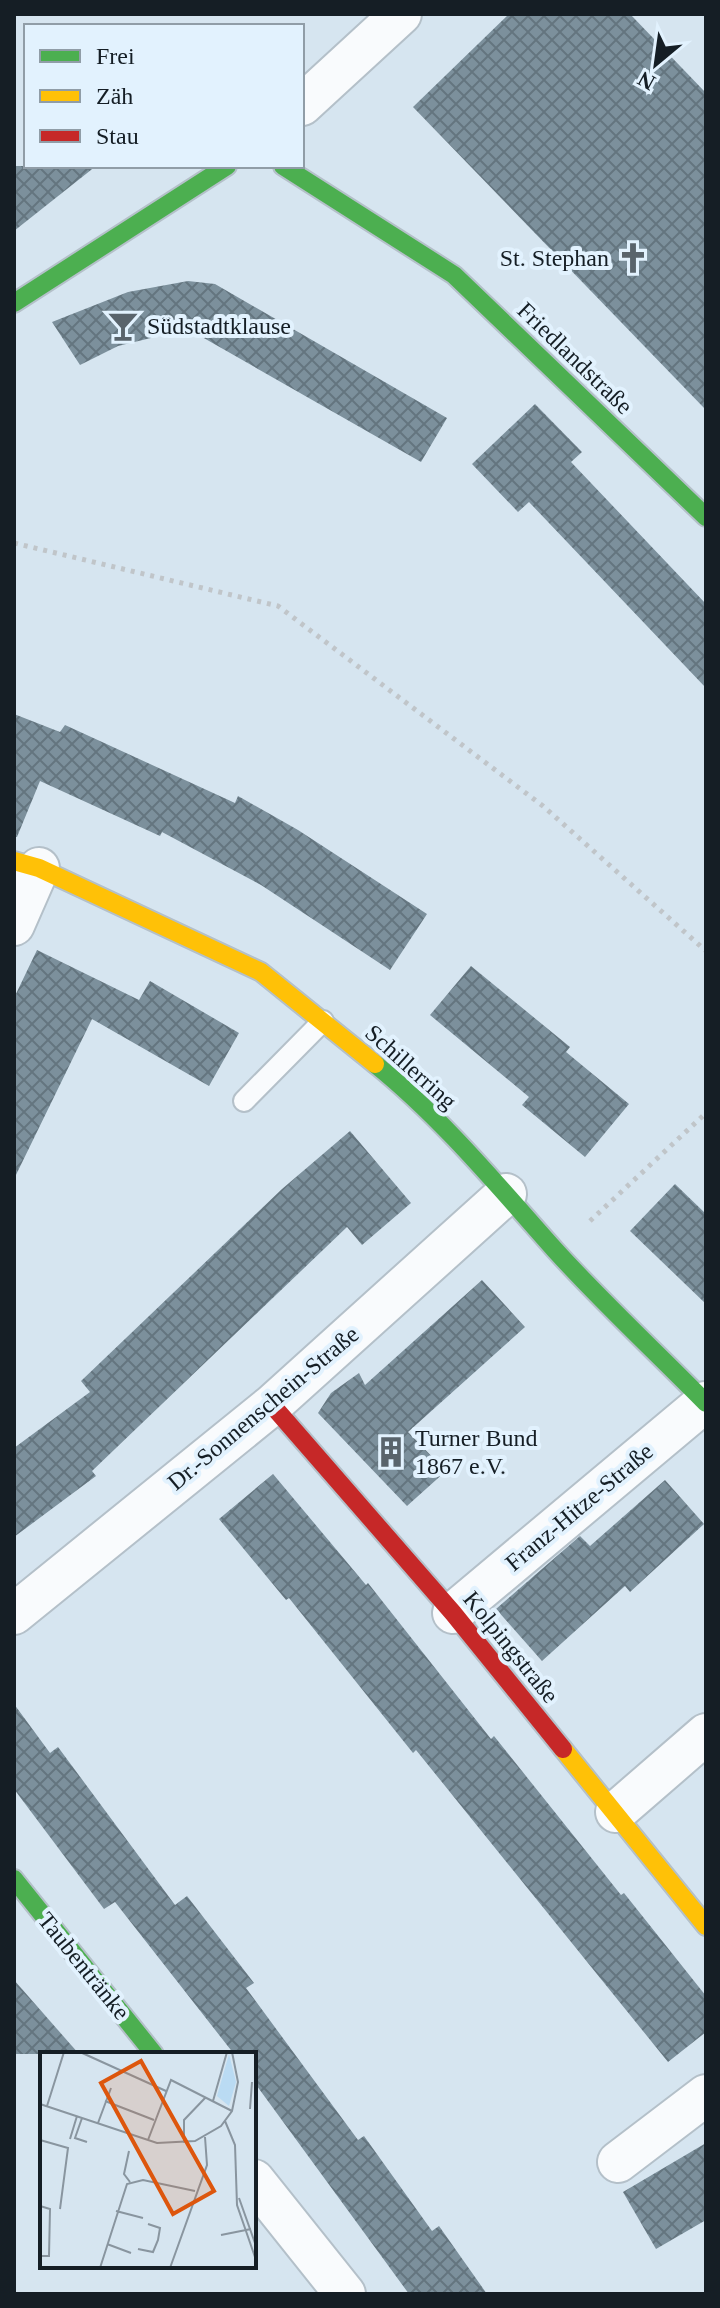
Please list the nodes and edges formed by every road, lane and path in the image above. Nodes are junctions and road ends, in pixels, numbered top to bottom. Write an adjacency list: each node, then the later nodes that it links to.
1 (401, 14): 2 (street)
2 (304, 103)
3 (224, 168): 5 (street)
4 (286, 168): 6 (street, Friedlandstraße)
5 (14, 303)
6 (706, 517)
7 (14, 543): 10 (path)
8 (27, 865): 9 (street); 11 (street, Schillerring)
9 (14, 925)
10 (706, 951)
11 (323, 1021): 12 (lane); 14 (street, Schillerring)
12 (244, 1101)
13 (706, 1113): 15 (path)
14 (506, 1194): 15 (street, Schillerring); 17 (street, Dr.-Sonnenschein-Straße)
15 (557, 1252): 16 (street, Schillerring)
16 (705, 1402): 18 (street, Franz-Hitze-Straße)
17 (272, 1405): 18 (street, Kolpingstraße); 19 (street, Dr.-Sonnenschein-Straße)
18 (453, 1613): 21 (street, Kolpingstraße)
19 (14, 1614)
20 (706, 1734): 21 (street)
21 (616, 1812): 23 (street, Kolpingstraße)
22 (14, 1879): 24 (street, Taubentränke)
23 (706, 1926)
24 (152, 2052)
25 (706, 2095): 26 (street)
26 (618, 2162)
27 (256, 2183): 28 (street)
28 (345, 2294)

